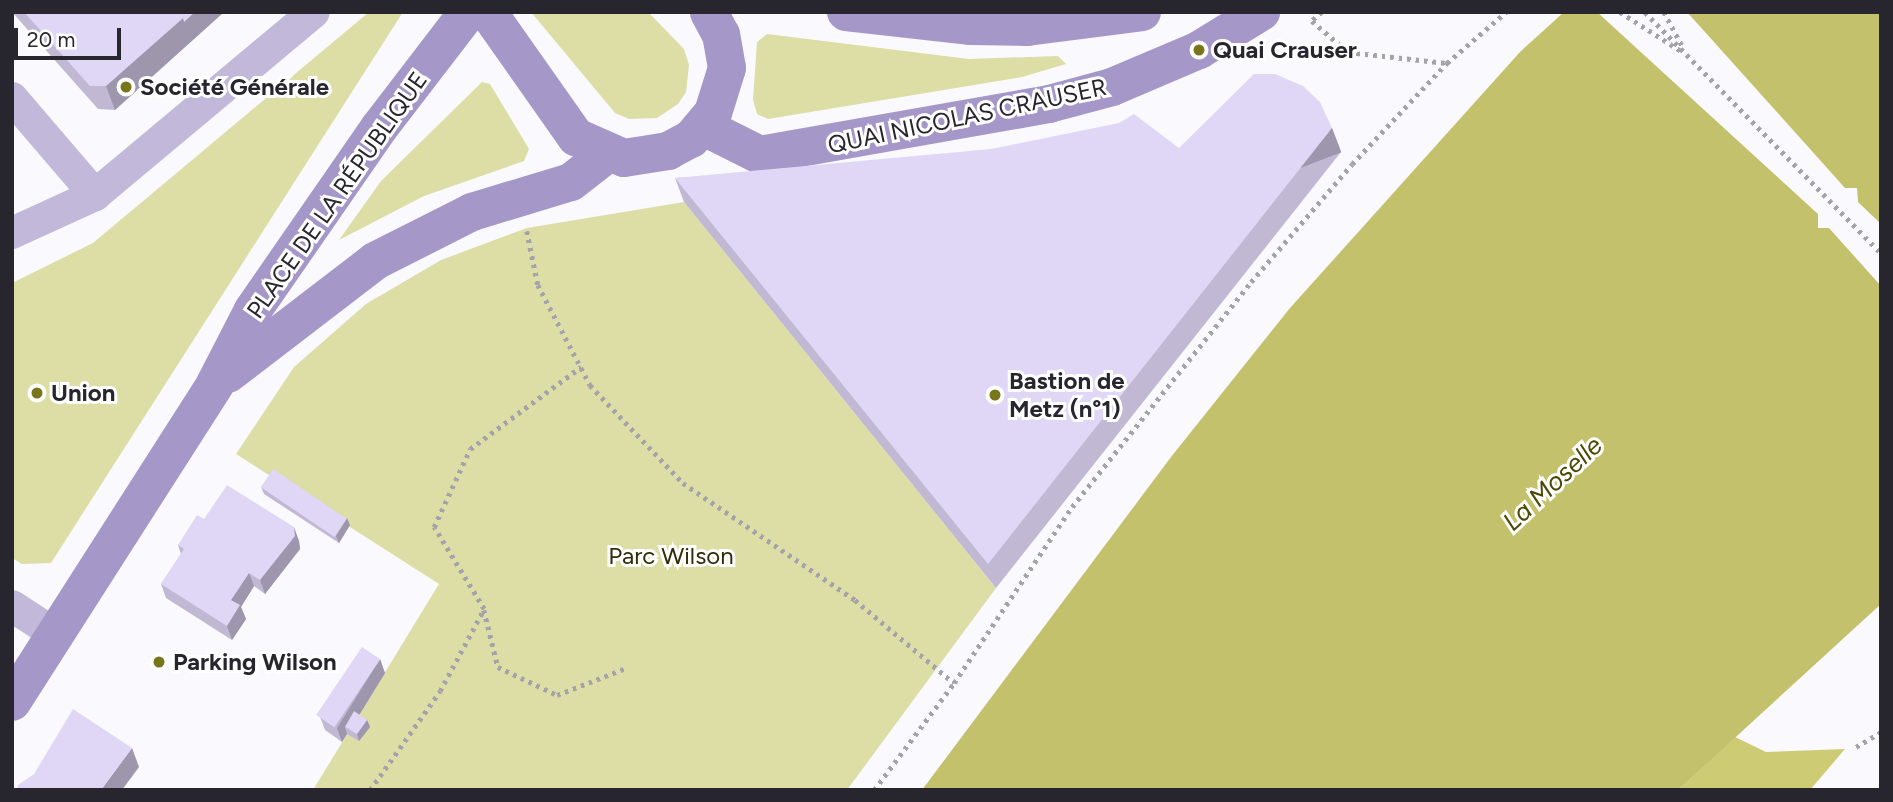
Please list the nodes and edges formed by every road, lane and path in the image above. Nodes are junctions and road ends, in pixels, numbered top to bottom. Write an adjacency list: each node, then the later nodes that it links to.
1 (314, 12): 20 (street)
2 (468, 12): 25 (main road, PLACE DE LA RÉPUBLIQUE)
3 (488, 12): 19 (main road)
4 (709, 12): 18 (main road)
5 (846, 12): 6 (main road)
6 (1142, 12)
7 (1261, 12): 18 (main road, QUAI NICOLAS CRAUSER)
8 (1322, 12): 16 (path)
9 (1380, 12): 10 (path)
10 (1417, 12)
11 (1506, 12): 16 (path)
12 (1620, 12): 15 (path)
13 (1645, 12): 15 (path)
14 (1664, 12): 15 (path)
15 (1688, 55): 23 (path)
16 (1447, 63): 30 (path)
17 (12, 98): 20 (street)
18 (704, 127): 19 (main road)
19 (607, 154): 25 (main road, PLACE DE LA RÉPUBLIQUE)
20 (94, 195): 22 (street)
21 (526, 219): 24 (path)
22 (12, 233)
23 (1881, 253)
24 (581, 367): 27 (path); 30 (path)
25 (215, 384): 28 (main road, PLACE DE LA RÉPUBLIQUE)
26 (12, 606): 28 (street)
27 (484, 609): 29 (path); 34 (path)
28 (55, 634): 31 (main road, PLACE DE LA RÉPUBLIQUE)
29 (626, 668)
30 (954, 682): 35 (path)
31 (12, 702)
32 (1881, 732): 33 (path)
33 (1856, 747)
34 (370, 790)
35 (874, 790)

